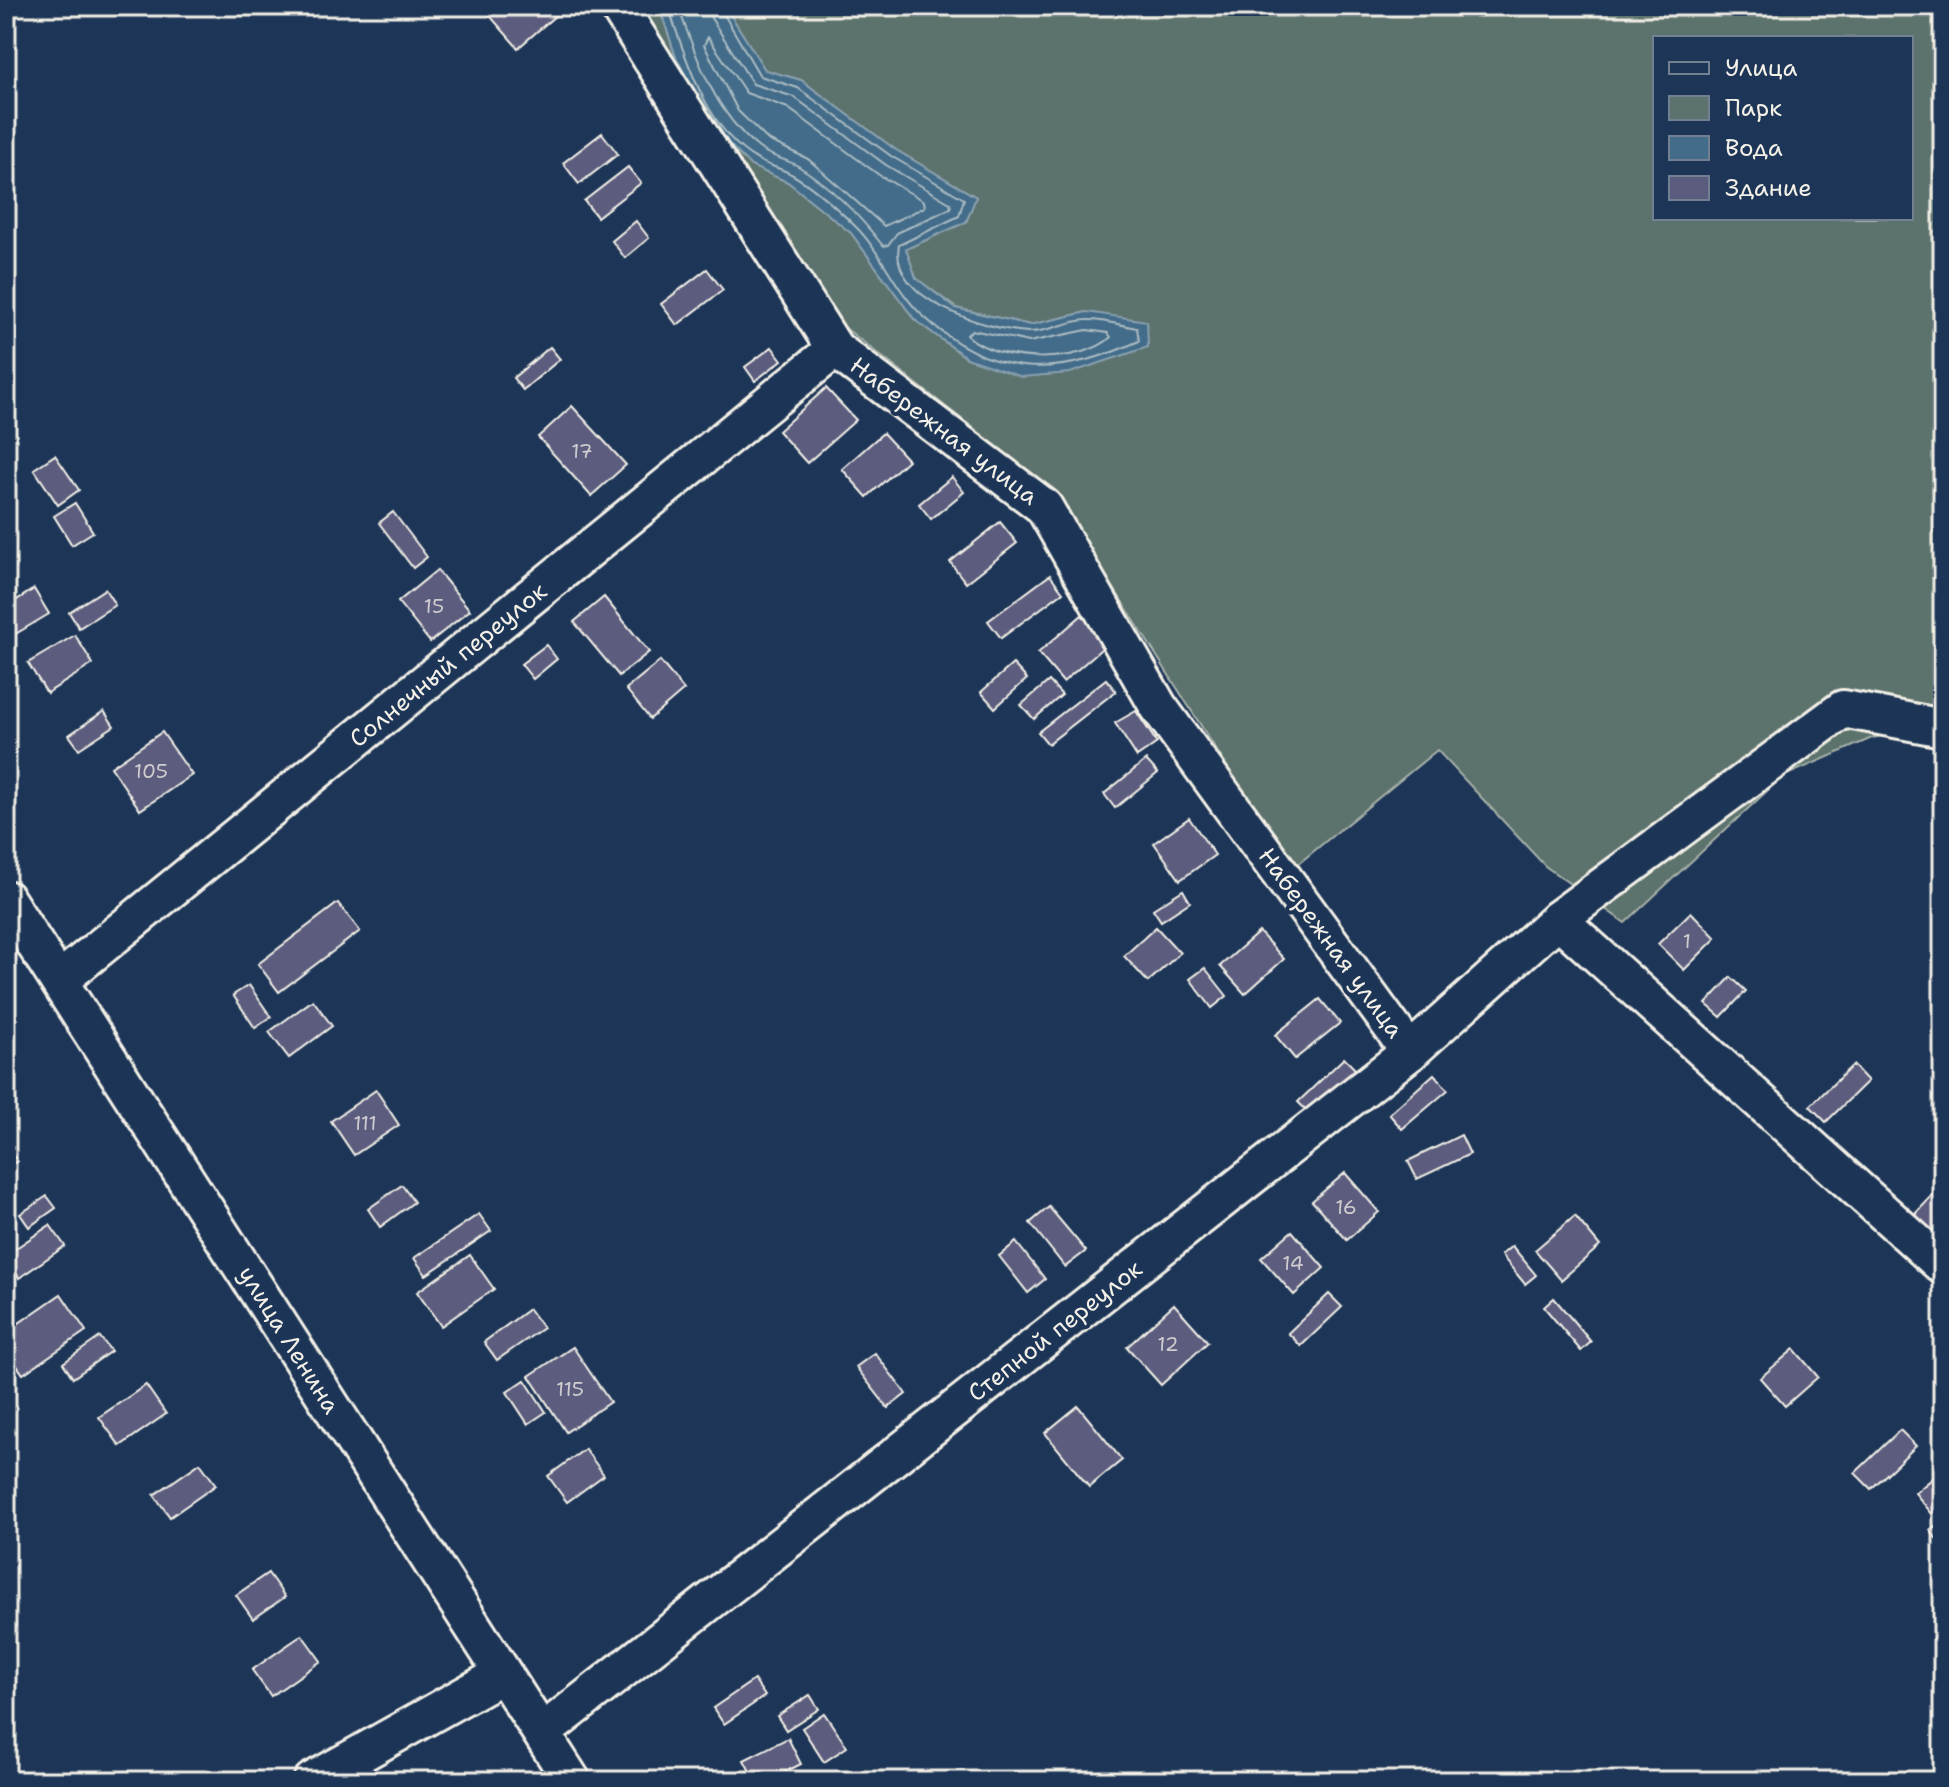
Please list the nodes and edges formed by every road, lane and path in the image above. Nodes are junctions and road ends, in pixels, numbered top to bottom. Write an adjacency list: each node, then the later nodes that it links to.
1 (618, 6): 2 (street, Набережная улица)
2 (835, 349): 6 (street, Солнечный переулок); 7 (street, Набережная улица)
3 (1943, 728): 5 (street, Степной переулок)
4 (6, 899): 6 (street, улица Ленина)
5 (1558, 919): 7 (street, Степной переулок); 8 (street)
6 (60, 980): 9 (street, улица Ленина)
7 (1410, 1052): 10 (street, Степной переулок)
8 (1943, 1266)
9 (501, 1675): 10 (street, улица Ленина); 11 (street)
10 (542, 1733): 12 (street, улица Ленина)
11 (312, 1781)
12 (572, 1781)

